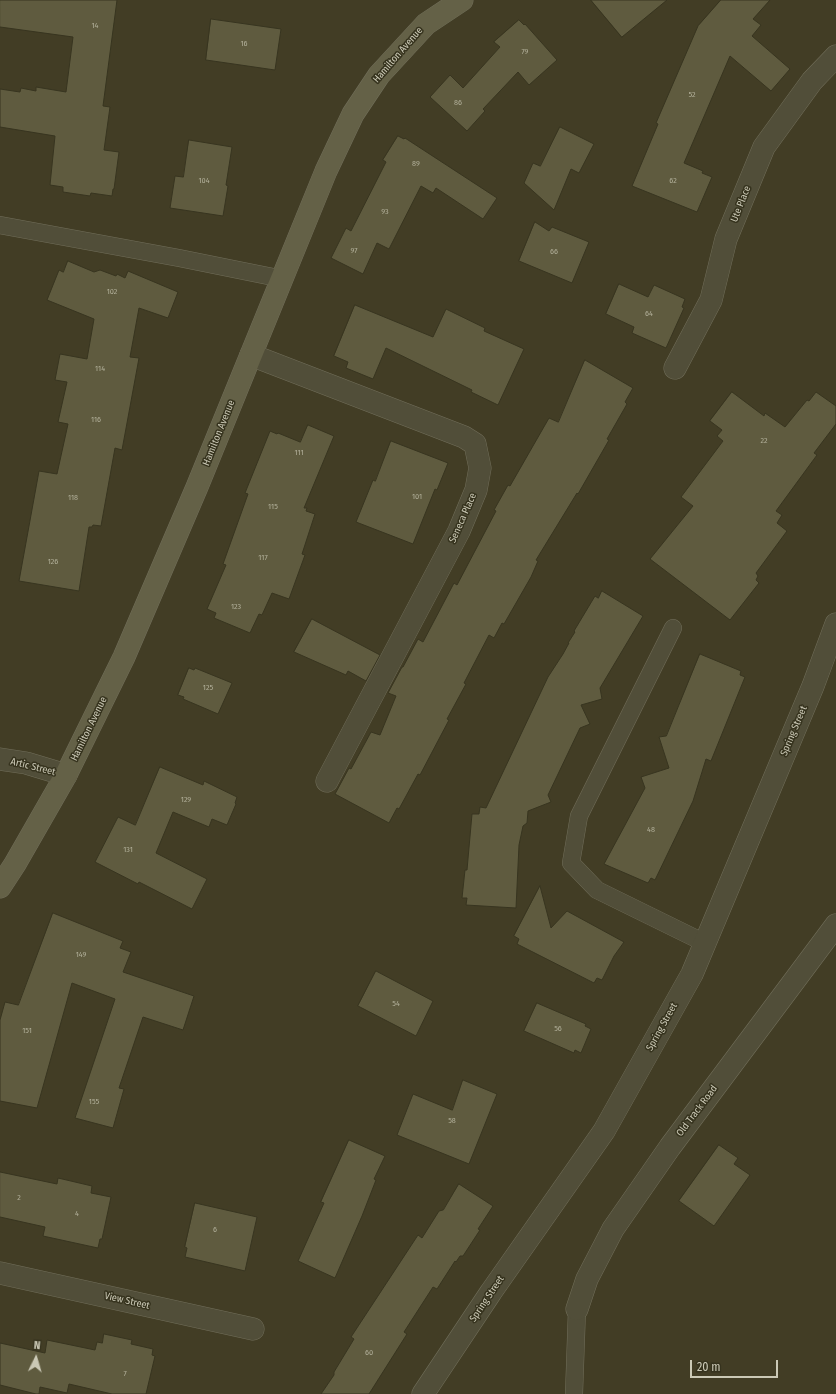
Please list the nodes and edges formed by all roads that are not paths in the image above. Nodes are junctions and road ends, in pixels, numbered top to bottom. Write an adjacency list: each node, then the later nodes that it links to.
1 (462, 0): 4 (main road, Hamilton Avenue)
2 (836, 56): 6 (street, Ute Place)
3 (0, 225): 4 (lane)
4 (283, 279): 5 (main road, Hamilton Avenue)
5 (251, 355): 10 (main road, Hamilton Avenue); 11 (street, Seneca Place)
6 (675, 368)
7 (836, 624): 14 (street, Spring Street)
8 (673, 628): 14 (lane)
9 (0, 759): 10 (street, Artic Street)
10 (66, 775): 12 (main road, Hamilton Avenue)
11 (328, 781)
12 (0, 887)
13 (836, 926): 16 (street, Old Track Road)
14 (705, 943): 18 (street, Spring Street)
15 (0, 1273): 17 (street, View Street)
16 (576, 1309): 19 (lane)
17 (253, 1329)
18 (423, 1394)
19 (574, 1394)

